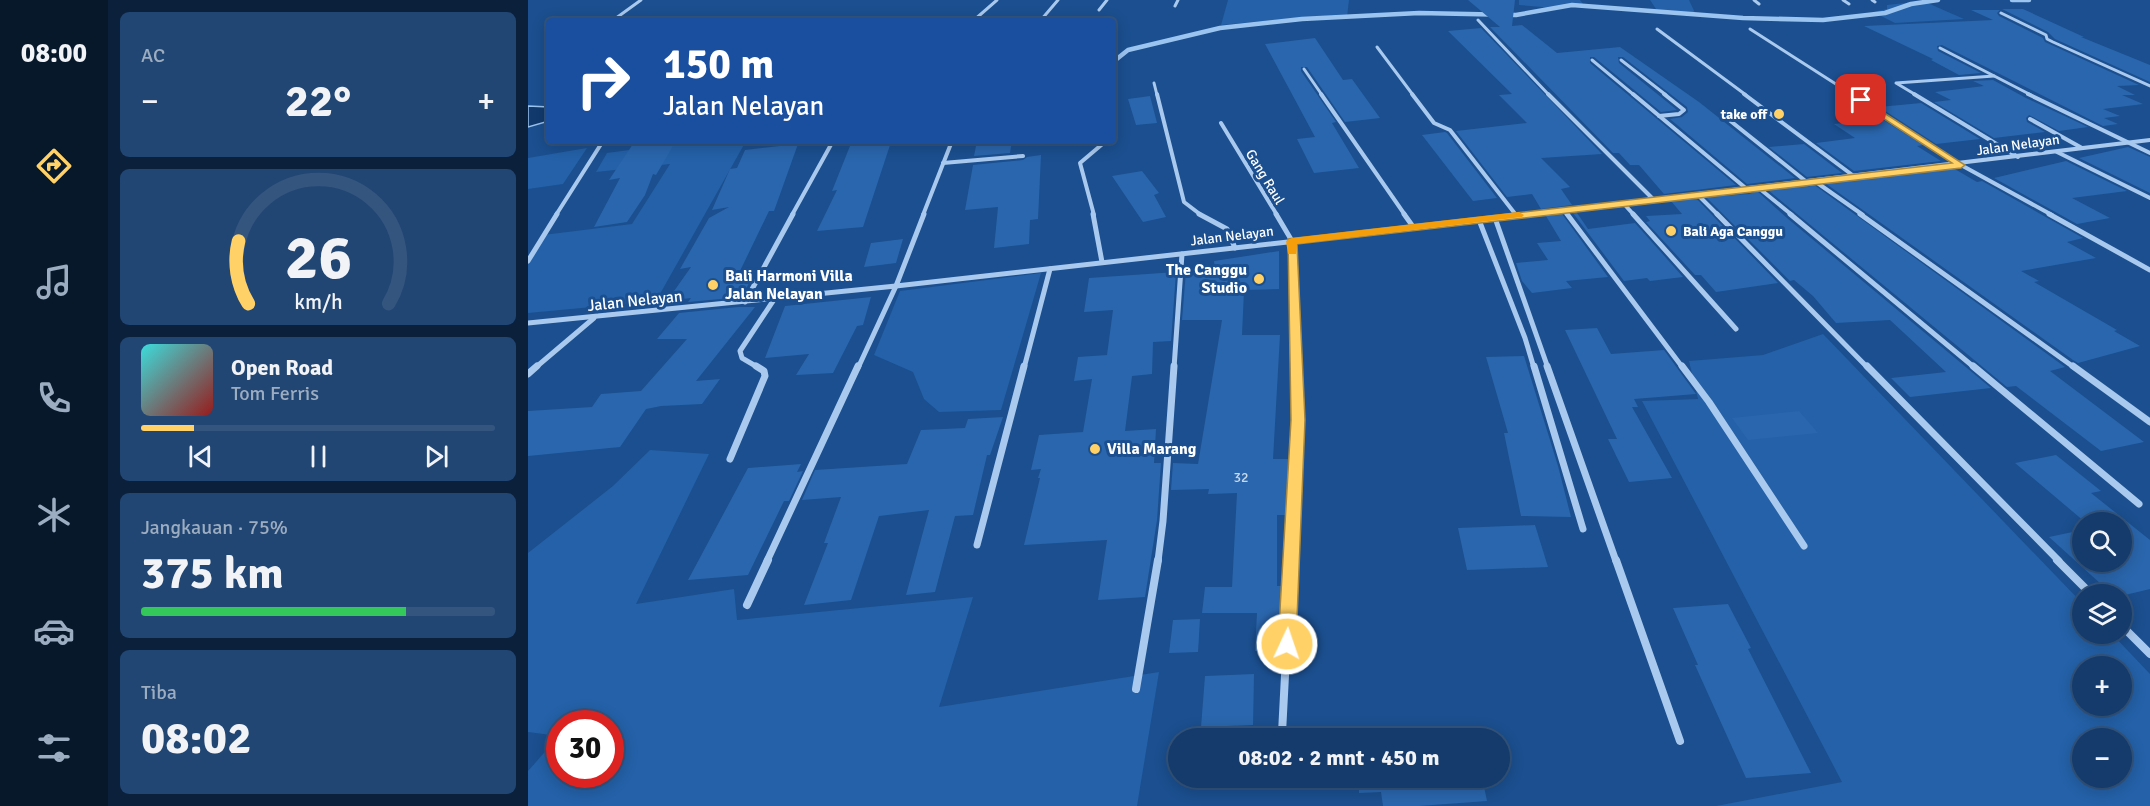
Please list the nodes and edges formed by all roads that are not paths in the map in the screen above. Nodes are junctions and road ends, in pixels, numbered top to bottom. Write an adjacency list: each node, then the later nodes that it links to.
1 (641, 0): 13 (street)
2 (997, 0): 14 (street)
3 (1058, 0): 15 (street)
4 (1107, 0): 11 (street)
5 (1178, 0): 10 (street)
6 (1754, 0): 8 (street)
7 (1843, 0): 9 (street)
8 (1759, 4)
9 (1849, 4)
10 (1174, 6)
11 (1099, 10)
12 (2001, 13): 26 (street)
13 (616, 18)
14 (976, 18)
15 (1043, 18)
16 (1478, 20): 51 (street)
17 (1657, 29): 44 (street)
18 (1750, 29): 43 (street)
19 (1377, 47): 54 (street)
20 (1940, 48): 24 (street)
21 (1592, 60): 28 (street)
22 (1621, 60): 28 (street)
23 (1304, 69): 57 (street)
24 (1994, 76): 32 (street); 41 (street)
25 (1154, 83): 59 (street)
26 (2150, 86)
27 (1723, 115): 46 (street)
28 (1659, 116): 48 (street)
29 (2030, 119): 37 (street)
30 (1221, 123): 58 (street, Gang Raul)
31 (2150, 140): 32 (street, Jalan Nelayan)
32 (2129, 143): 37 (street, Jalan Nelayan); 39 (street)
33 (601, 144): 61 (street)
34 (831, 144): 67 (street)
35 (951, 144): 42 (street)
36 (1104, 144): 62 (street)
37 (2082, 148): 38 (street, Jalan Nelayan)
38 (2056, 152): 41 (street, Jalan Nelayan); 50 (street)
39 (2150, 153)
40 (1023, 156): 42 (street)
41 (2018, 157): 43 (street, Jalan Nelayan)
42 (943, 163): 65 (street)
43 (1961, 165): 44 (street, Jalan Nelayan); 64 (street)
44 (1856, 177): 45 (street, Jalan Nelayan)
45 (1815, 182): 46 (street, Jalan Nelayan); 72 (street)
46 (1808, 183): 47 (street, Jalan Nelayan)
47 (1760, 189): 48 (street, Jalan Nelayan); 74 (street)
48 (1748, 190): 49 (street, Jalan Nelayan)
49 (1698, 195): 51 (street, Jalan Nelayan); 78 (street)
50 (2150, 198)
51 (1655, 201): 52 (street, Jalan Nelayan)
52 (1624, 204): 53 (street, Jalan Nelayan); 70 (street)
53 (1564, 210): 54 (street, Jalan Nelayan); 77 (street)
54 (1516, 215): 55 (street, Jalan Nelayan)
55 (1495, 218): 56 (street, Jalan Nelayan); 84 (street)
56 (1479, 220): 57 (street, Jalan Nelayan); 75 (street)
57 (1414, 228): 58 (street, Jalan Nelayan)
58 (1292, 241): 59 (street, Jalan Nelayan); 83 (street)
59 (1235, 248): 60 (street, Jalan Nelayan)
60 (1182, 254): 62 (street, Jalan Nelayan); 82 (street)
61 (528, 261)
62 (1102, 262): 63 (street, Jalan Nelayan)
63 (1050, 269): 65 (street, Jalan Nelayan); 76 (street)
64 (2150, 270)
65 (896, 286): 66 (street, Jalan Nelayan); 79 (street)
66 (775, 298): 67 (street, Jalan Nelayan); 73 (street)
67 (745, 302): 68 (street, Jalan Nelayan)
68 (594, 318): 69 (street, Jalan Nelayan); 71 (street)
69 (528, 323)
70 (1736, 329)
71 (528, 375)
72 (2150, 422)
73 (730, 459)
74 (2139, 504)
75 (1583, 529)
76 (977, 545)
77 (1804, 546)
78 (2081, 584)
79 (747, 605)
80 (2132, 636): 81 (street)
81 (2150, 654)
82 (1136, 689)
83 (1282, 728)
84 (1680, 741)

